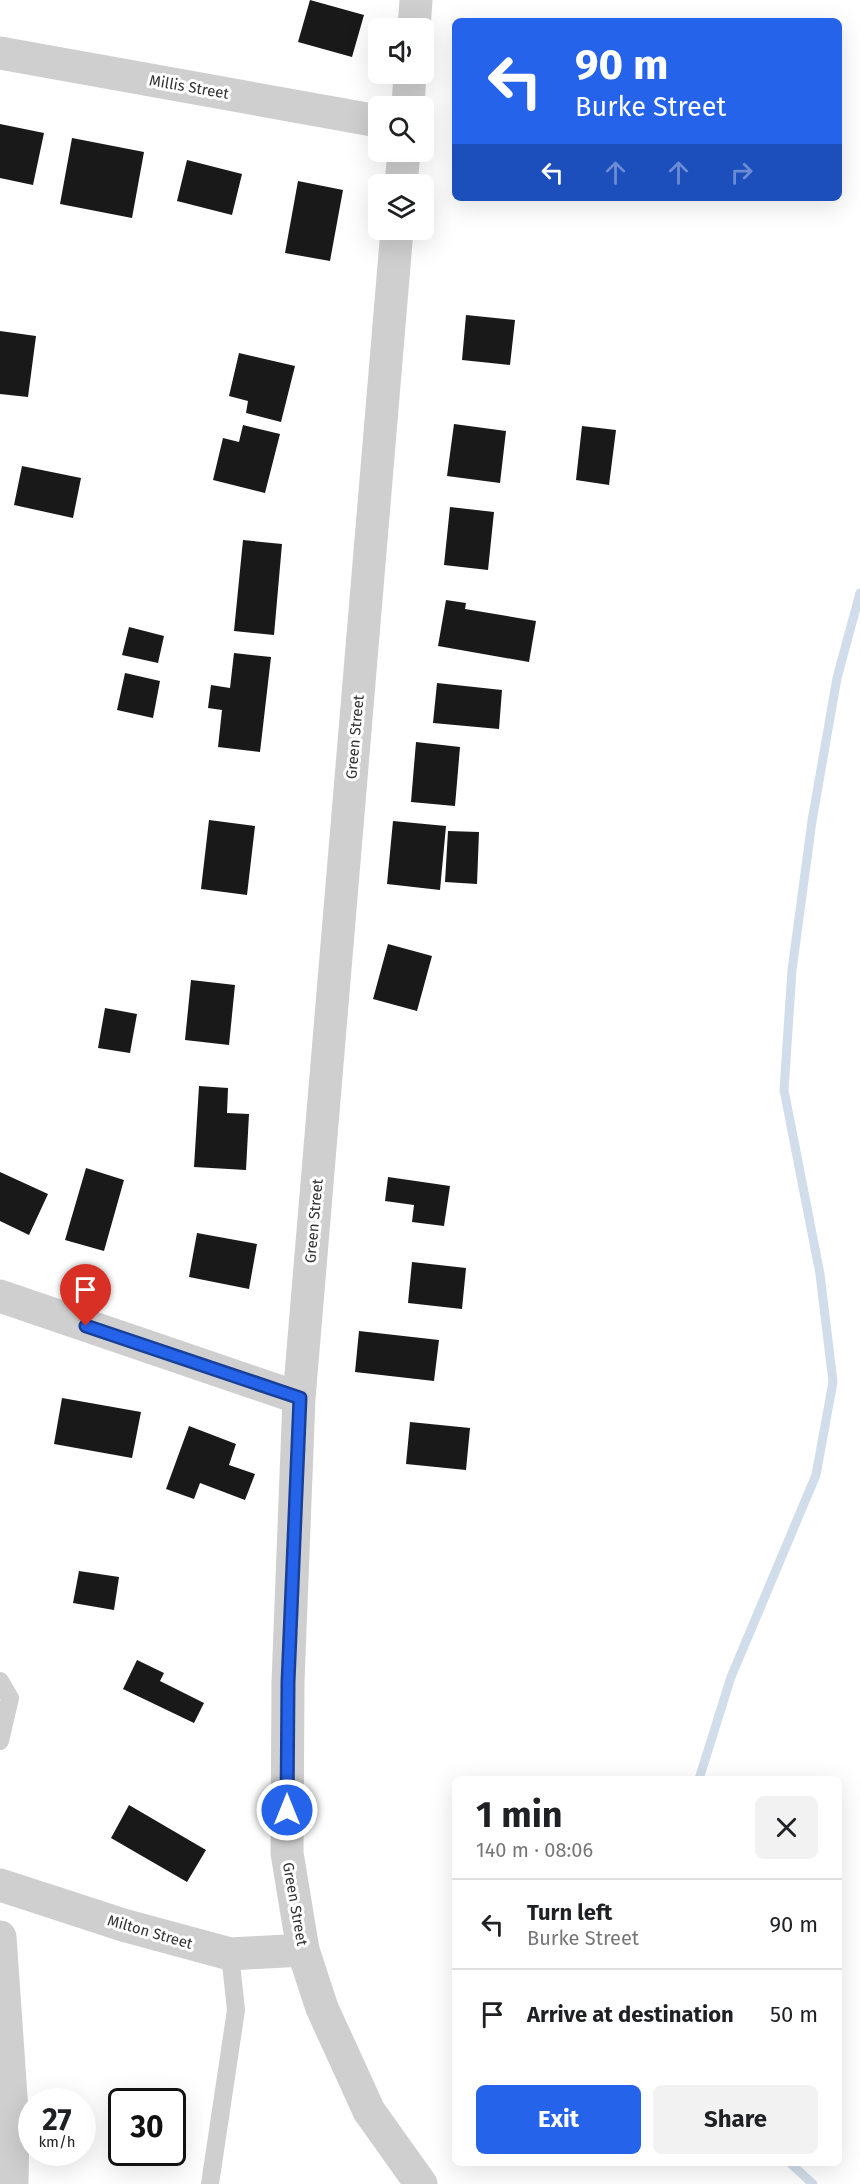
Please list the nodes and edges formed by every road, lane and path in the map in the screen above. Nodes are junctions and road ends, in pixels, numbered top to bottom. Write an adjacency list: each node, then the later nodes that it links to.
1 (416, 0): 2 (street)
2 (415, 18)
3 (0, 53): 4 (street, Millis Street)
4 (368, 119)
5 (396, 240): 7 (street, Green Street)
6 (0, 1296): 7 (street)
7 (300, 1398): 12 (street, Green Street)
8 (0, 1681): 9 (lane)
9 (0, 1742)
10 (0, 1885): 13 (street, Milton Street)
11 (0, 1937): 14 (street)
12 (303, 1950): 13 (street, Milton Street); 16 (street, Green Street)
13 (230, 1954): 15 (lane)
14 (12, 2184)
15 (210, 2184)
16 (422, 2184)

